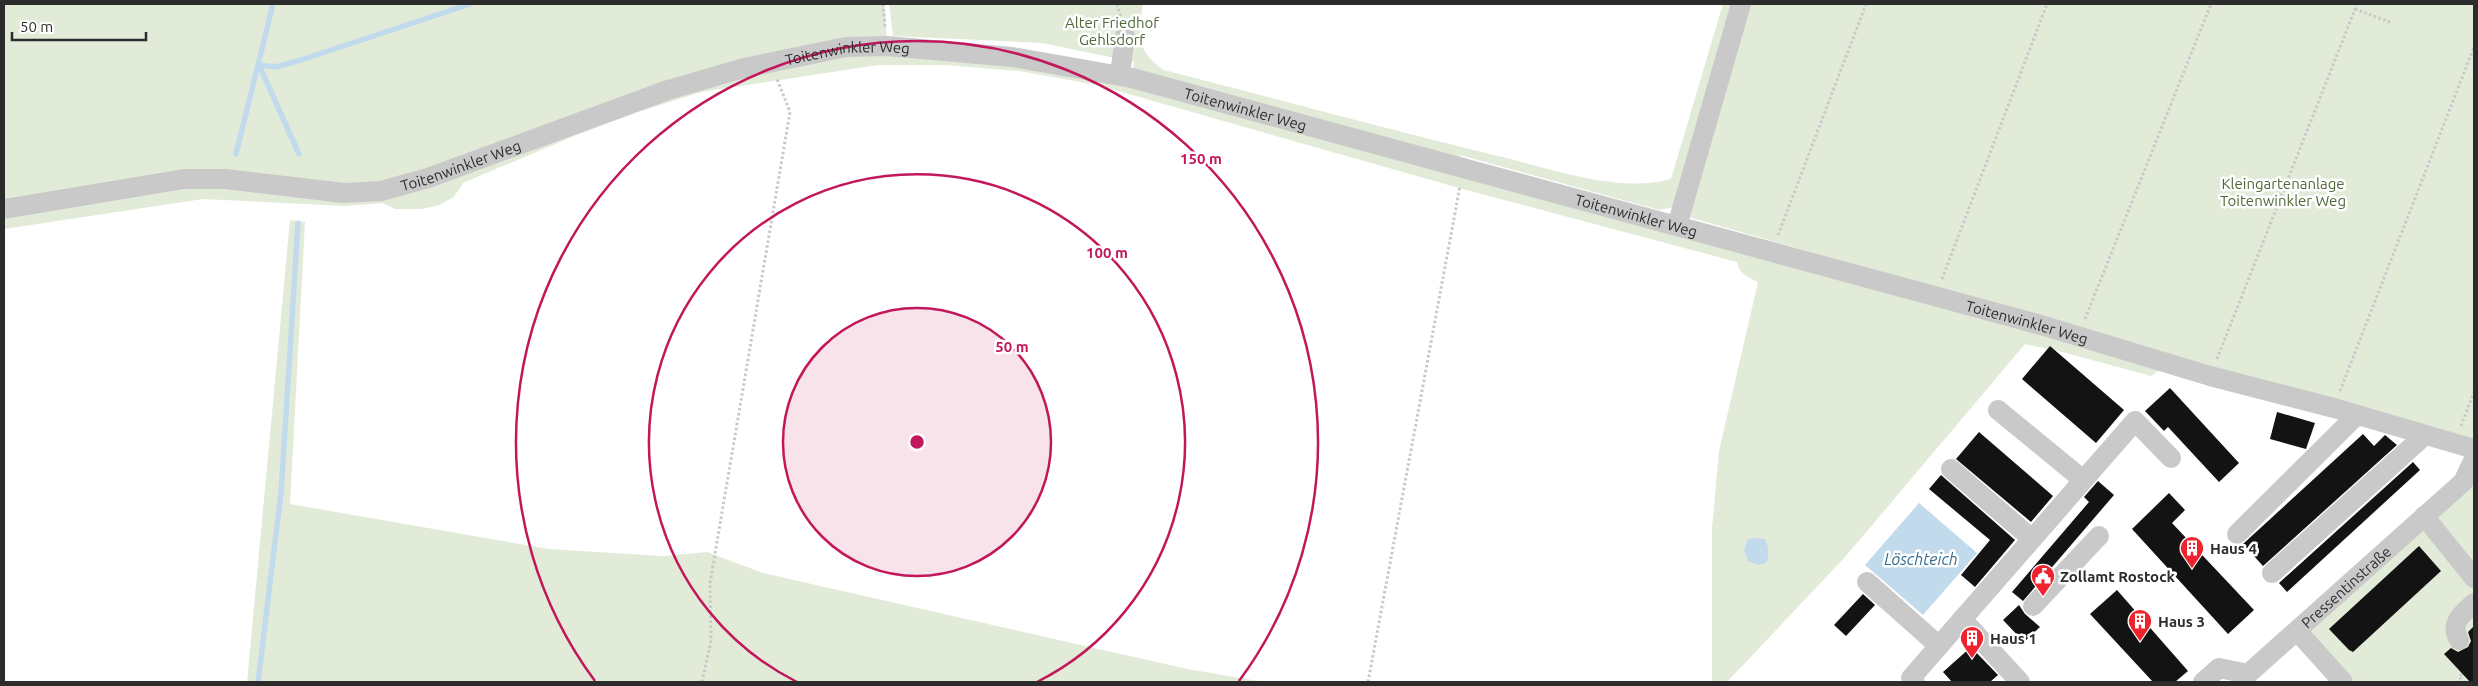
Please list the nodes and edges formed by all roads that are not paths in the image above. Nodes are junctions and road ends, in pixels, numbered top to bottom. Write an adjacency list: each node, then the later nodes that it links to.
1 (1741, 4): 5 (street)
2 (1125, 36): 3 (street)
3 (1120, 75): 4 (street, Toitenwinkler Weg); 5 (street, Toitenwinkler Weg)
4 (4, 209)
5 (1677, 226): 7 (street, Toitenwinkler Weg)
6 (1998, 410): 13 (street)
7 (2357, 414): 8 (street, Toitenwinkler Weg); 16 (street)
8 (2425, 435): 9 (street, Toitenwinkler Weg); 19 (street)
9 (2474, 449)
10 (2171, 458): 13 (street)
11 (2474, 459): 14 (street, Pressentinstraße)
12 (1951, 469): 18 (street)
13 (2082, 479): 18 (street)
14 (2469, 488): 15 (street, Pressentinstraße)
15 (2424, 516): 20 (street); 25 (street, Pressentinstraße)
16 (2237, 534)
17 (2099, 536): 23 (street)
18 (2031, 538): 24 (street)
19 (2272, 572)
20 (2474, 578)
21 (1866, 582): 27 (street)
22 (2474, 602): 26 (street)
23 (2033, 606)
24 (1962, 619): 27 (street); 29 (street)
25 (2298, 632): 30 (street); 31 (street, Pressentinstraße)
26 (2459, 640)
27 (1939, 646): 28 (street)
28 (1914, 682)
29 (2020, 682)
30 (2203, 682)
31 (2343, 682)

